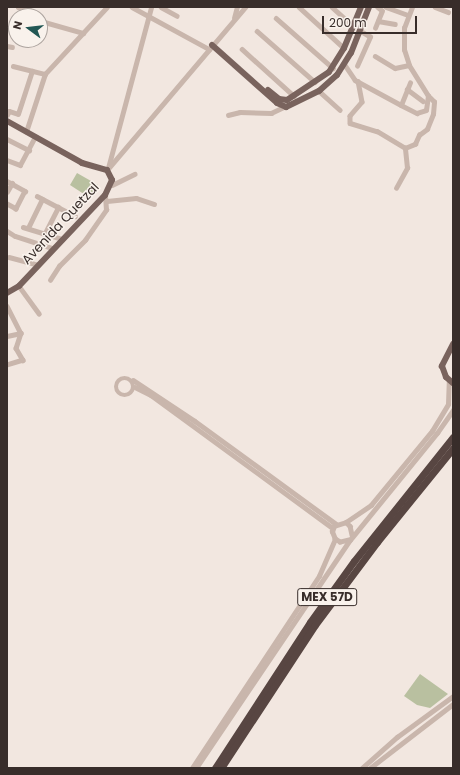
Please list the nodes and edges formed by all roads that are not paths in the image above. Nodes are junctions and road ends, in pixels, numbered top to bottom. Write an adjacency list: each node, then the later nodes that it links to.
1 (107, 7): 28 (street)
2 (133, 7): 17 (street)
3 (151, 7): 17 (street)
4 (161, 7): 18 (street)
5 (237, 7): 20 (street)
6 (245, 7): 20 (street)
7 (299, 7): 30 (street)
8 (332, 7): 24 (street)
9 (361, 7): 24 (main road)
10 (369, 7): 26 (main road)
11 (378, 7): 21 (street)
12 (386, 7): 16 (street)
13 (412, 7): 16 (street)
14 (435, 7): 15 (street)
15 (448, 12)
16 (408, 15): 34 (street)
17 (149, 16): 29 (street); 60 (street)
18 (177, 16)
19 (276, 18): 37 (street)
20 (234, 20): 29 (street)
21 (378, 21): 23 (street); 25 (street)
22 (48, 23): 28 (street)
23 (395, 24)
24 (354, 26): 30 (main road)
25 (375, 28)
26 (360, 30): 33 (main road); 36 (street)
27 (257, 31): 41 (street)
28 (83, 33): 39 (street)
29 (212, 46): 48 (main road); 60 (street)
30 (344, 48): 37 (main road)
31 (242, 49): 45 (street)
32 (375, 56): 34 (street)
33 (345, 65): 40 (street); 44 (main road)
34 (409, 65): 46 (street)
35 (13, 66): 38 (street)
36 (357, 66)
37 (333, 68): 41 (main road)
38 (32, 71): 39 (street); 51 (street)
39 (45, 74): 54 (street)
40 (358, 81): 49 (street); 57 (street)
41 (315, 82): 45 (main road)
42 (410, 83): 43 (street)
43 (407, 89): 47 (street); 49 (street)
44 (319, 91): 48 (main road); 50 (street)
45 (294, 96): 48 (main road)
46 (428, 96): 49 (street); 57 (street)
47 (423, 101)
48 (284, 104): 52 (street)
49 (401, 105)
50 (340, 110)
51 (8, 112)
52 (228, 114)
53 (7, 121): 54 (main road)
54 (26, 132): 55 (main road)
55 (35, 137): 58 (street); 60 (main road)
56 (7, 139): 58 (street)
57 (405, 148): 64 (street)
58 (29, 150): 59 (street)
59 (7, 160)
60 (107, 170): 63 (main road, Avenida Quetzal)
61 (135, 174): 63 (street, Avenida Quetzal)
62 (9, 182): 65 (street); 69 (street)
63 (112, 185): 67 (main road, Avenida Quetzal)
64 (396, 188)
65 (7, 192)
66 (37, 196): 68 (street)
67 (106, 198): 70 (street); 75 (main road, Avenida Quetzal); 79 (street)
68 (42, 199): 71 (street); 74 (street)
69 (7, 204)
70 (154, 204)
71 (58, 207): 72 (street); 74 (street)
72 (75, 216)
73 (7, 231): 76 (street)
74 (45, 233): 75 (street)
75 (62, 239): 76 (main road, Avenida Quetzal)
76 (52, 248): 78 (main road, Avenida Quetzal)
77 (9, 257): 78 (street)
78 (38, 265): 80 (main road, Avenida Quetzal)
79 (50, 280)
80 (19, 286): 81 (main road, Avenida Quetzal); 83 (street)
81 (7, 293)
82 (7, 306): 84 (street)
83 (38, 314)
84 (21, 333): 85 (street); 87 (street)
85 (7, 336)
86 (453, 345): 89 (main road)
87 (7, 365)
88 (133, 380): 90 (street); 90 (street); 95 (street)
89 (451, 382): 94 (street)
90 (135, 387): 96 (street)
91 (453, 410): 97 (street)
92 (453, 436): 107 (highway, MEX 57D)
93 (453, 448): 99 (highway, MEX 57D)
94 (346, 522): 95 (street); 97 (street)
95 (336, 524): 96 (street)
96 (333, 528): 98 (street)
97 (351, 538): 98 (street); 106 (street)
98 (335, 539): 105 (street)
99 (377, 542): 100 (highway); 102 (highway, MEX 57D)
100 (368, 562)
101 (348, 592): 102 (highway)
102 (315, 625): 108 (highway, MEX 57D)
103 (453, 696): 109 (street)
104 (453, 704): 110 (street)
105 (192, 768)
106 (196, 768)
107 (215, 768)
108 (221, 768)
109 (362, 768)
110 (370, 768)

